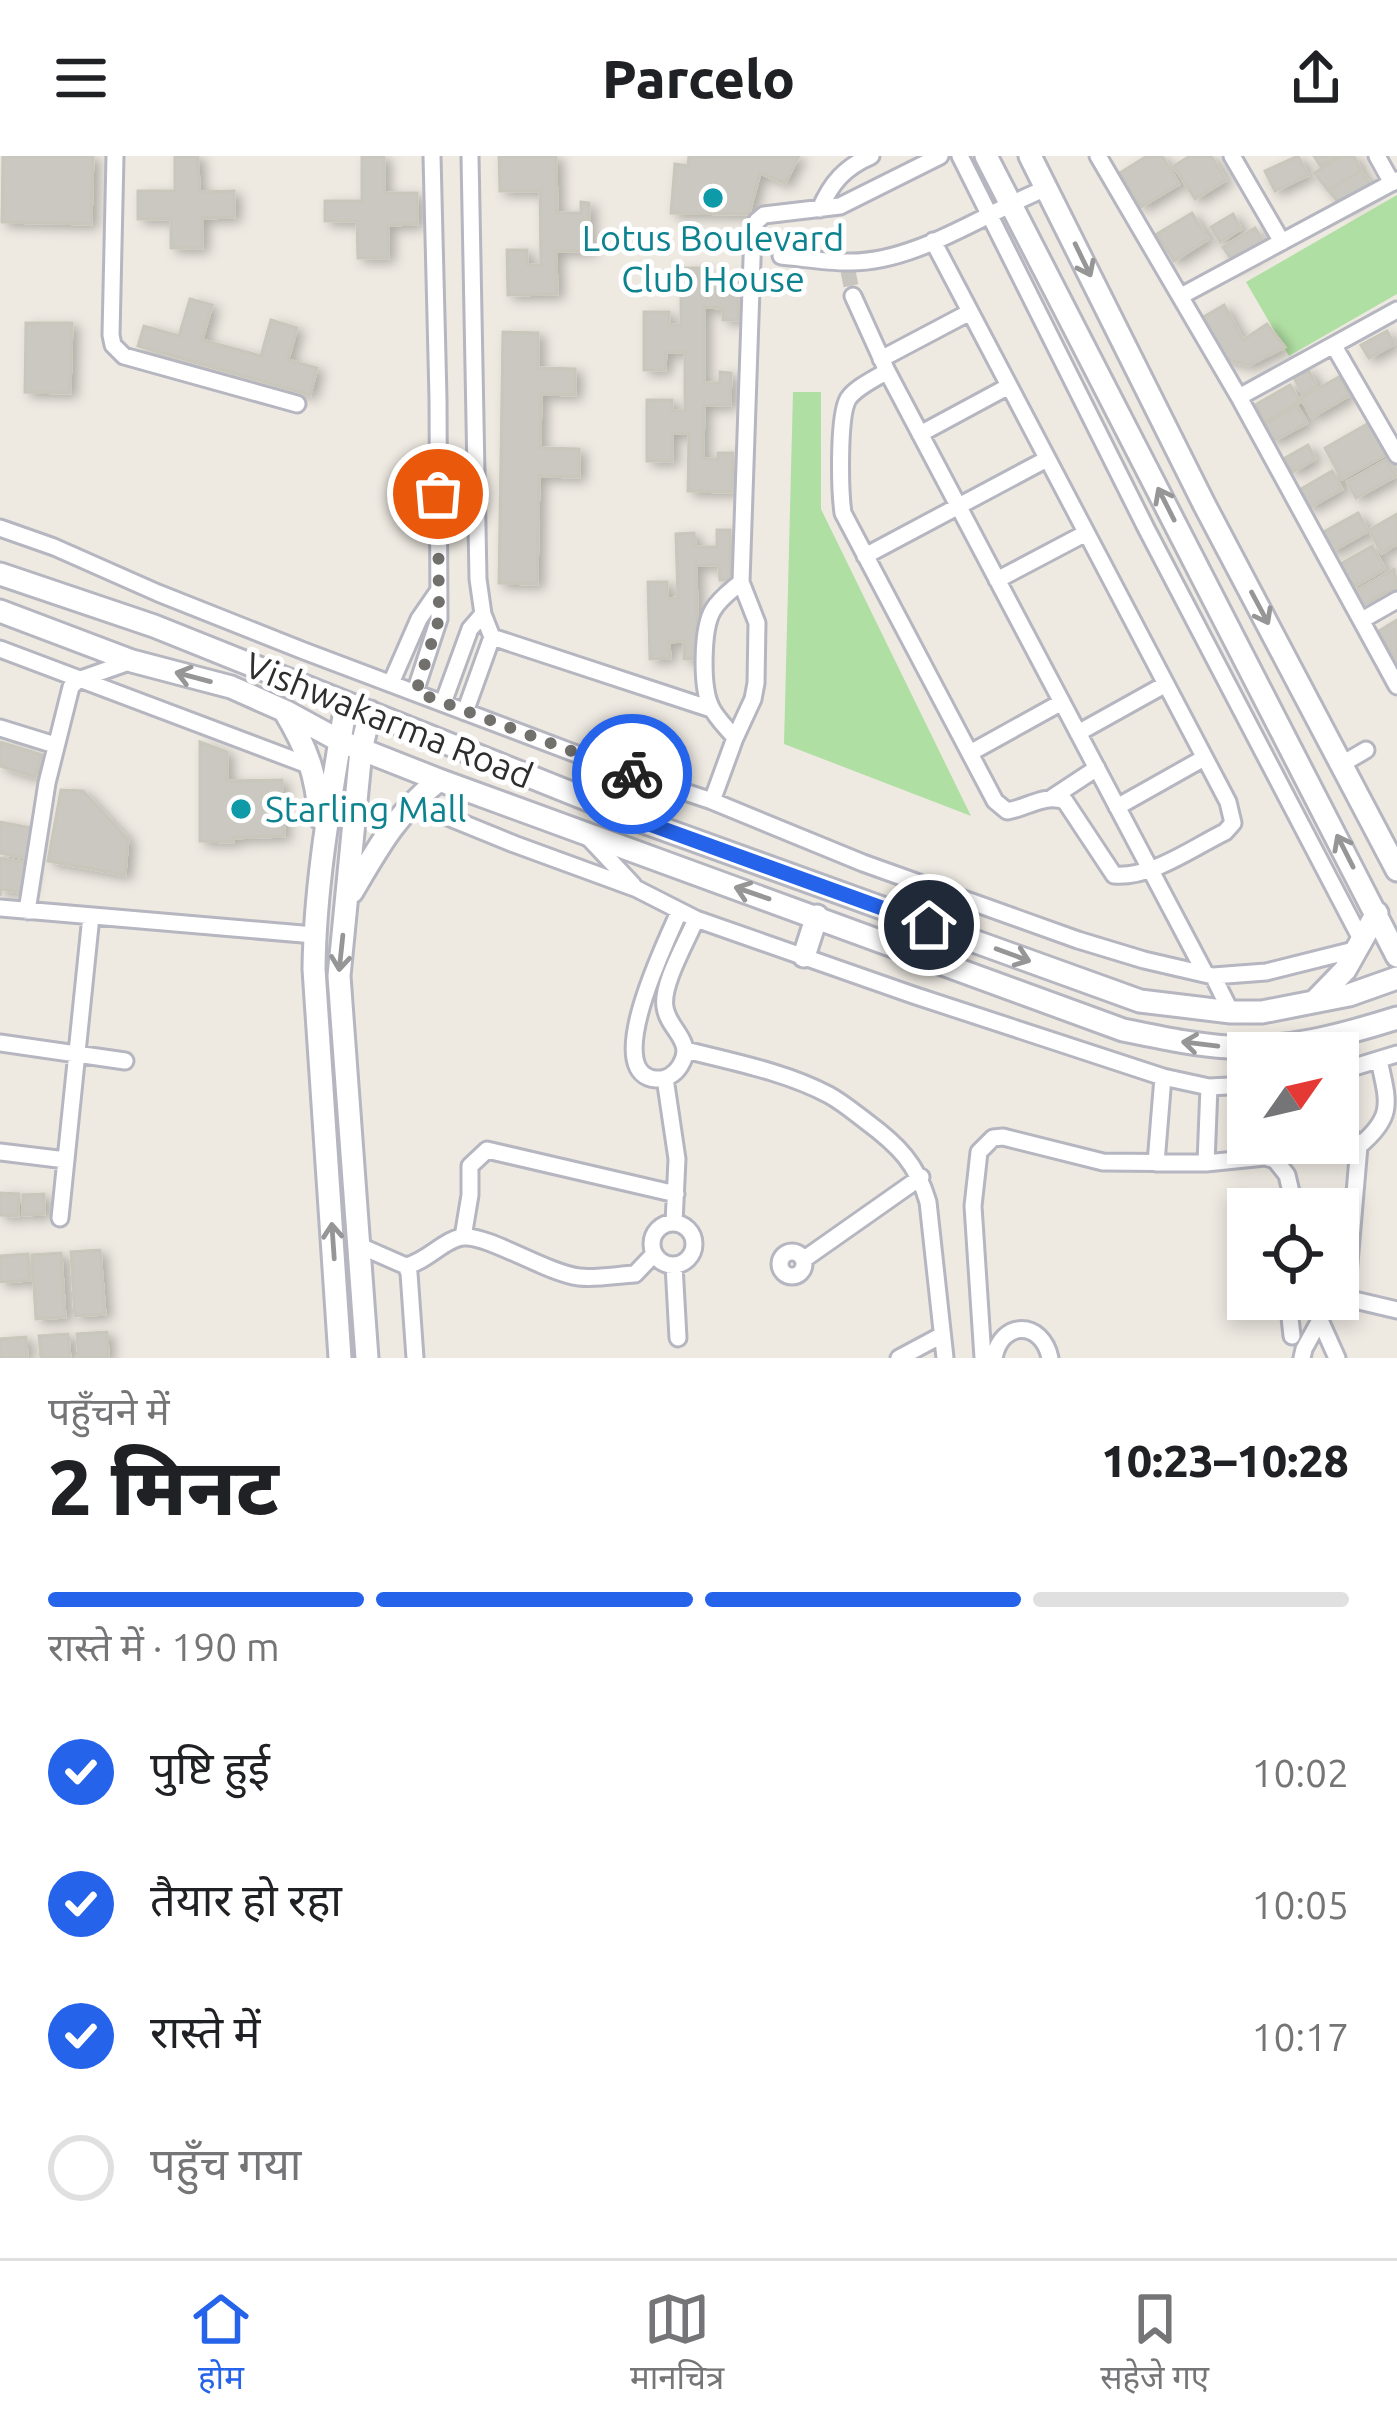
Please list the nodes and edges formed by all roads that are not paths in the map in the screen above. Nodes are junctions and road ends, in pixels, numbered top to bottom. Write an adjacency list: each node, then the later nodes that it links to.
1 (115, 156): 29 (street)
2 (432, 156): 40 (street)
3 (470, 156): 44 (street)
4 (871, 156): 12 (street)
5 (940, 156): 16 (street)
6 (960, 156): 17 (street)
7 (986, 156): 15 (street)
8 (1030, 156): 14 (street)
9 (1097, 156): 22 (street)
10 (1232, 156): 19 (street)
11 (1377, 156): 13 (street)
12 (854, 160): 16 (street)
13 (1395, 182): 19 (street)
14 (1047, 188): 15 (street); 70 (street, one-way to 70)
15 (1010, 202): 17 (street); 89 (street, one-way to 15)
16 (820, 209): 39 (street)
17 (989, 214): 18 (street); 94 (street)
18 (932, 241): 20 (street); 24 (street)
19 (1282, 242): 22 (street)
20 (781, 256)
21 (853, 296): 26 (street)
22 (1180, 296): 28 (street)
23 (1397, 310): 25 (street)
24 (970, 312): 26 (street); 27 (street)
25 (1334, 346): 28 (street); 31 (street)
26 (884, 365): 30 (street); 36 (street)
27 (1009, 386): 30 (street); 32 (street)
28 (1238, 397): 45 (street)
29 (296, 404)
30 (920, 434): 33 (street)
31 (1397, 455)
32 (1047, 459): 33 (street); 35 (street)
33 (959, 508): 36 (street); 38 (street)
34 (0, 528): 41 (street)
35 (1086, 533): 38 (street); 51 (street)
36 (865, 556): 68 (street)
37 (0, 574): 46 (street, Vishwakarma Road)
38 (997, 580): 55 (street)
39 (741, 582): 58 (street); 64 (street)
40 (439, 590): 50 (street); 54 (street)
41 (158, 593): 46 (street); 50 (street)
42 (1397, 600): 45 (street)
43 (0, 611): 49 (street, Vishwakarma Road)
44 (483, 614): 47 (street); 57 (street)
45 (1362, 620): 52 (street)
46 (154, 626): 56 (street, Vishwakarma Road)
47 (492, 637): 58 (street); 61 (street)
48 (0, 649): 53 (street)
49 (132, 661): 53 (street); 59 (street, Vishwakarma Road, one-way to 49)
50 (392, 683): 54 (street)
51 (1166, 684): 63 (street); 69 (street)
52 (1397, 686)
53 (72, 688): 65 (street); 71 (street)
54 (416, 692): 57 (street)
55 (1062, 702): 63 (street); 68 (street)
56 (346, 704): 60 (street, Vishwakarma Road); 66 (street)
57 (443, 704): 61 (street)
58 (711, 709): 64 (street)
59 (285, 711): 66 (street, Vishwakarma Road); 71 (street)
60 (370, 712): 66 (street); 79 (street, Vishwakarma Road)
61 (465, 712): 74 (street)
62 (0, 728): 65 (street)
63 (1078, 733): 72 (street)
64 (735, 738): 76 (street)
65 (55, 745): 87 (street)
66 (351, 745): 73 (street, Vishwakarma Road); 81 (street); 85 (street)
67 (1366, 750): 70 (street)
68 (970, 753): 75 (street)
69 (1204, 758): 78 (street); 82 (street)
70 (1342, 764): 83 (street)
71 (313, 767): 81 (street)
72 (1096, 768): 75 (street); 78 (street)
73 (439, 780): 77 (street); 80 (street, Vishwakarma Road)
74 (657, 783): 76 (street); 79 (street)
75 (1053, 797): 82 (street)
76 (712, 801): 97 (street)
77 (411, 802): 84 (street); 85 (street)
78 (1117, 806): 82 (street)
79 (641, 821): 100 (street, Vishwakarma Road, one-way to 100)
80 (586, 835): 84 (street); 91 (street, Vishwakarma Road, one-way to 80)
81 (323, 854): 93 (street)
82 (1150, 869): 97 (street)
83 (1397, 870)
84 (637, 889): 88 (street)
85 (346, 901): 125 (street, one-way to 125)
86 (0, 908): 87 (street)
87 (27, 910): 90 (street)
88 (680, 912): 92 (street); 110 (street)
89 (1376, 913): 94 (street); 96 (street)
90 (91, 916): 93 (street); 104 (street)
91 (817, 916): 95 (street); 101 (street, Vishwakarma Road, one-way to 91)
92 (696, 919): 95 (street); 103 (street)
93 (314, 934): 137 (street, one-way to 93)
94 (1360, 945): 97 (street); 99 (street)
95 (805, 956): 109 (street)
96 (1397, 956)
97 (1209, 975): 100 (street)
98 (1397, 978): 99 (street, Vishwakarma Road)
99 (1315, 1001): 100 (street, Vishwakarma Road)
100 (1231, 1012)
101 (1397, 1018)
102 (0, 1043): 104 (street)
103 (686, 1051): 110 (street); 119 (street)
104 (77, 1052): 107 (street); 115 (street)
105 (1397, 1054): 106 (street)
106 (1379, 1060): 108 (street); 113 (street)
107 (124, 1061)
108 (1359, 1066)
109 (1163, 1077): 112 (street); 116 (street)
110 (665, 1078): 121 (street)
111 (1227, 1086): 112 (street)
112 (1209, 1087): 117 (street)
113 (1359, 1146)
114 (0, 1152): 115 (street)
115 (66, 1160): 122 (street)
116 (1156, 1162): 117 (street); 136 (street)
117 (1206, 1163): 120 (street)
118 (1357, 1164): 130 (street)
119 (921, 1177): 127 (street); 133 (street)
120 (1289, 1188)
121 (676, 1194): 123 (street); 124 (street)
122 (60, 1217)
123 (674, 1223): 126 (street); 128 (street)
124 (463, 1237): 126 (street); 129 (street)
125 (358, 1245): 129 (street); 138 (street)
126 (655, 1254): 128 (street)
127 (803, 1260)
128 (674, 1265): 135 (street)
129 (406, 1266): 139 (street)
130 (1397, 1310)
131 (1290, 1320): 134 (street)
132 (1320, 1320): 144 (street); 145 (street)
133 (942, 1335): 140 (street); 141 (street)
134 (1292, 1336)
135 (677, 1338)
136 (992, 1346): 142 (street); 143 (street)
137 (340, 1358)
138 (368, 1358)
139 (415, 1358)
140 (898, 1358)
141 (945, 1358)
142 (983, 1358)
143 (1050, 1358)
144 (1302, 1358)
145 (1337, 1358)

